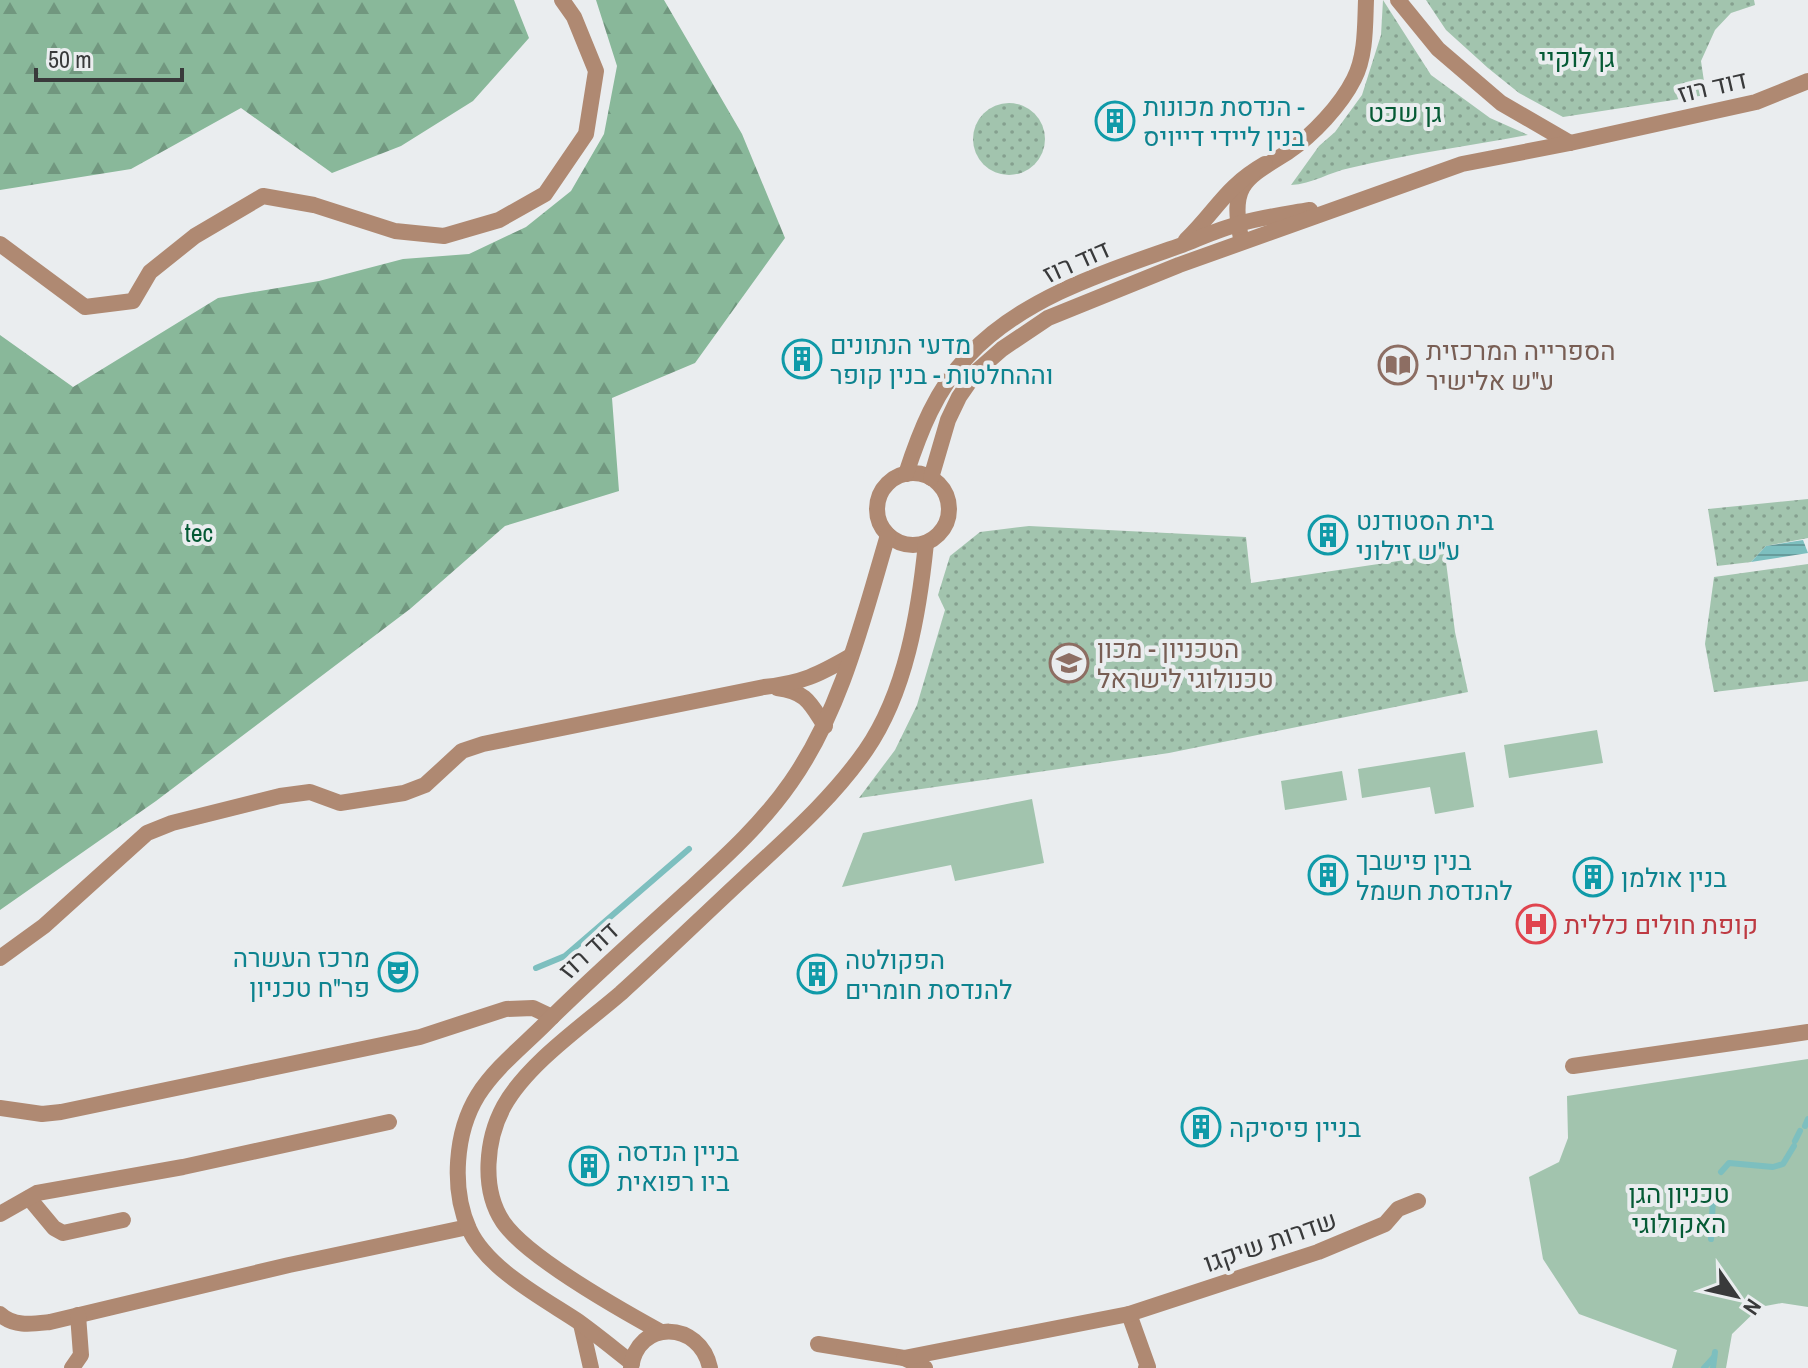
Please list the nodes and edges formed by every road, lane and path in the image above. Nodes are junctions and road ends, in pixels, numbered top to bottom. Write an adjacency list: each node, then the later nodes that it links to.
1 (562, 0): 10 (street)
2 (1366, 0): 6 (street)
3 (1398, 0): 5 (street)
4 (1808, 81): 5 (street, דוד רוז)
5 (1570, 143): 7 (street, דוד רוז)
6 (1265, 164): 8 (street); 11 (street)
7 (1347, 203): 8 (street, דוד רוז); 9 (street, דוד רוז)
8 (1238, 224): 9 (street); 11 (street, דוד רוז)
9 (1242, 243): 13 (street, דוד רוז)
10 (0, 244)
11 (1181, 245): 12 (street, דוד רוז)
12 (906, 474): 13 (street); 14 (street)
13 (931, 478): 15 (street)
14 (888, 535): 15 (street); 16 (street, דוד רוז)
15 (926, 543): 34 (street, דוד רוז)
16 (851, 656): 17 (street); 18 (street, דוד רוז)
17 (764, 687): 18 (street); 19 (street)
18 (825, 726): 20 (street, דוד רוז)
19 (0, 958)
20 (552, 1017): 23 (street); 29 (street, דוד רוז)
21 (1808, 1032): 22 (street)
22 (1573, 1066)
23 (0, 1108)
24 (389, 1122): 25 (street)
25 (29, 1198): 27 (street); 28 (street)
26 (1418, 1201): 31 (street, שדרות שיקגו)
27 (0, 1214)
28 (123, 1220)
29 (468, 1227): 32 (street); 33 (street, דוד רוז)
30 (0, 1314): 32 (street)
31 (1129, 1314): 36 (street, שדרות שיקגו); 42 (street)
32 (78, 1315): 38 (street)
33 (581, 1324): 37 (street, דוד רוז); 39 (street)
34 (661, 1332): 37 (street); 40 (street, דוד רוז)
35 (818, 1344): 36 (street)
36 (904, 1358): 41 (street)
37 (629, 1366)
38 (72, 1368)
39 (591, 1368)
40 (710, 1368)
41 (925, 1368)
42 (1146, 1368)

